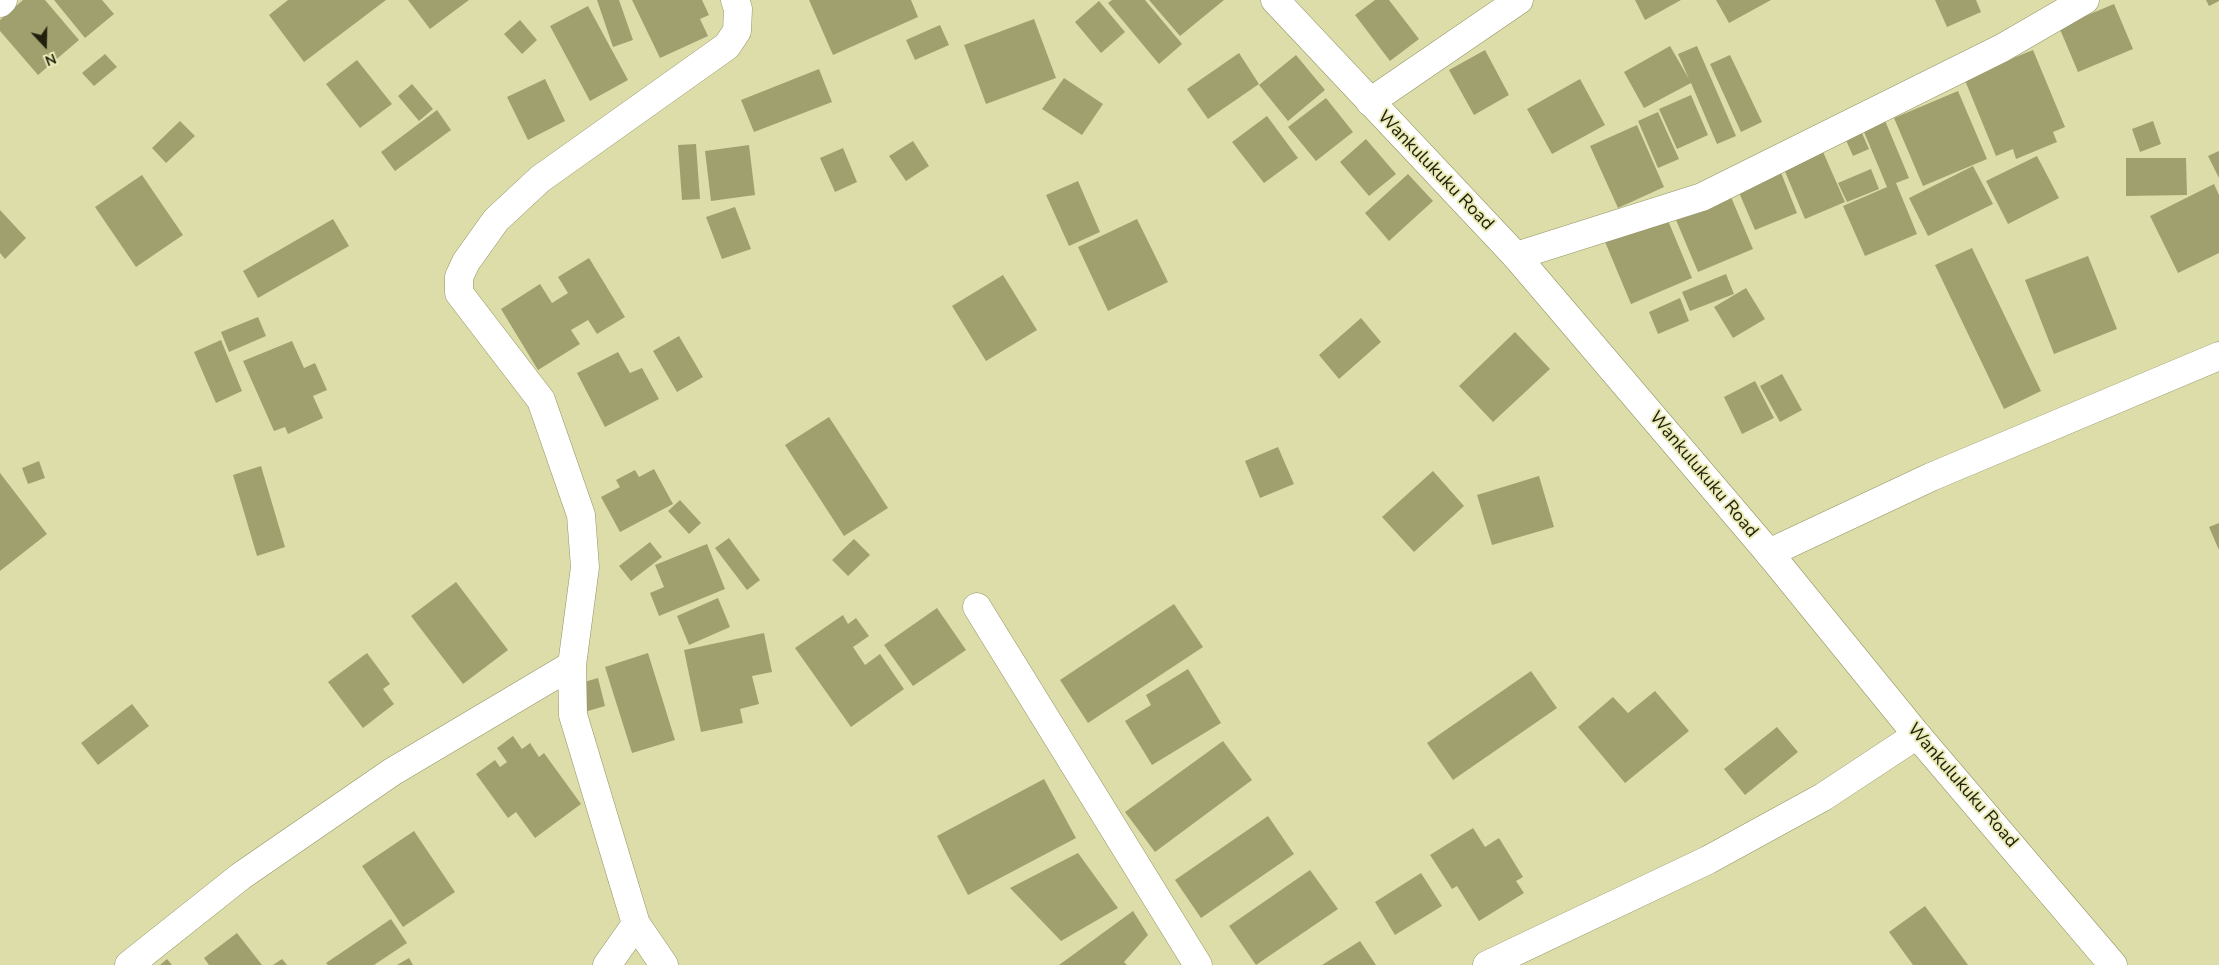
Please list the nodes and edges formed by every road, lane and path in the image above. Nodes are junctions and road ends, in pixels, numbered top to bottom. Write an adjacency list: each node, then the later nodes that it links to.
1 (3, 0): 6 (street)
2 (735, 0): 12 (street)
3 (1274, 0): 7 (street, Wankulukuku Road)
4 (1519, 0): 7 (street)
5 (2085, 0): 8 (street)
6 (0, 3)
7 (1370, 102): 8 (street, Wankulukuku Road)
8 (1516, 256): 10 (street, Wankulukuku Road)
9 (2219, 356): 10 (street)
10 (1770, 553): 13 (street, Wankulukuku Road)
11 (977, 607): 18 (street)
12 (572, 664): 14 (street); 15 (street)
13 (1917, 735): 19 (street); 20 (street, Wankulukuku Road)
14 (636, 924): 16 (street); 17 (street)
15 (129, 965)
16 (607, 965)
17 (664, 965)
18 (1198, 965)
19 (1488, 965)
20 (2113, 965)

